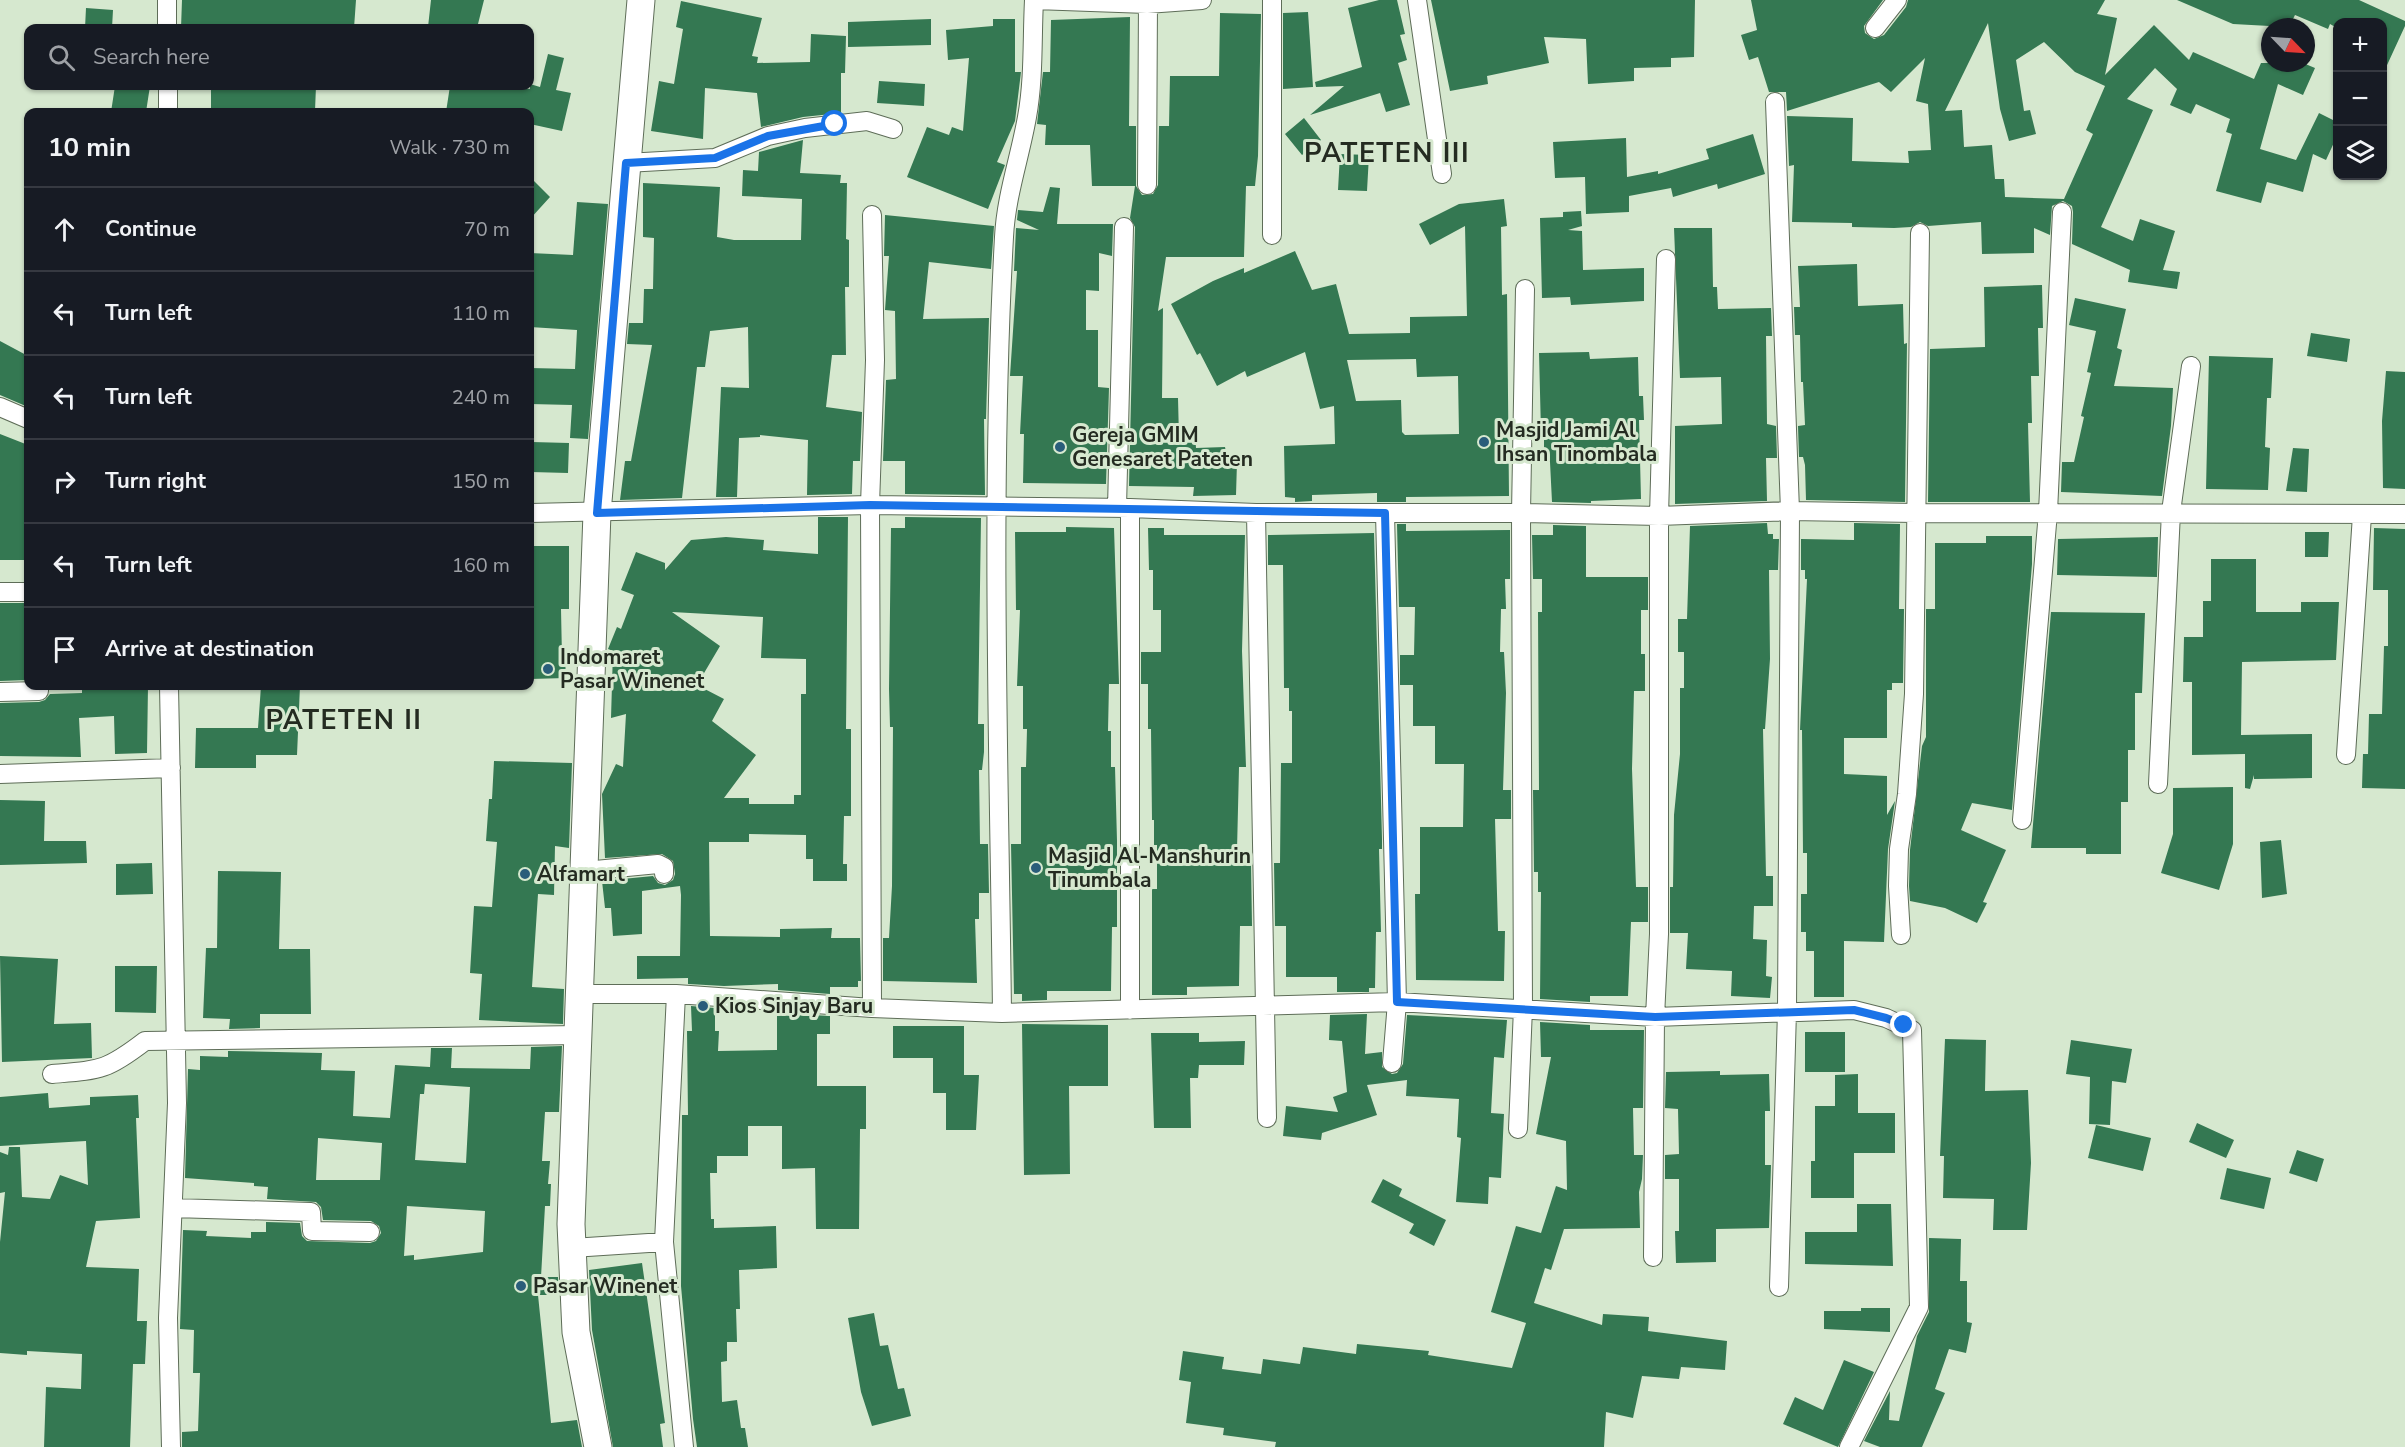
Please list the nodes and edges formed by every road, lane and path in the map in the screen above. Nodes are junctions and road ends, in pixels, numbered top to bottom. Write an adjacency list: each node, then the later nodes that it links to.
1 (167, 0): 9 (street)
2 (641, 0): 15 (street)
3 (1034, 0): 8 (street); 29 (street)
4 (1202, 0): 8 (street)
5 (1272, 0): 22 (street)
6 (1417, 0): 16 (street)
7 (1897, 0): 10 (street)
8 (1148, 2): 17 (street)
9 (167, 24)
10 (1875, 28)
11 (168, 90): 13 (street)
12 (1775, 102): 31 (street)
13 (168, 108)
14 (893, 129): 15 (street)
15 (626, 163): 35 (street)
16 (1442, 174)
17 (1147, 185)
18 (2062, 212): 32 (street)
19 (872, 215): 28 (street)
20 (1124, 227): 30 (street)
21 (1920, 233): 39 (street)
22 (1272, 235)
23 (1666, 259): 42 (street)
24 (1525, 290): 38 (street)
25 (2191, 366): 33 (street)
26 (0, 407): 27 (street)
27 (24, 417)
28 (870, 505): 29 (street); 35 (street); 59 (street)
29 (997, 508): 30 (street); 64 (street)
30 (1124, 508): 36 (street); 62 (street)
31 (1791, 511): 39 (street); 42 (street); 63 (street)
32 (2048, 512): 33 (street); 39 (street); 52 (street)
33 (2171, 512): 40 (street); 51 (street)
34 (534, 513): 35 (street)
35 (597, 513): 53 (street)
36 (1256, 513): 37 (street); 60 (street)
37 (1385, 513): 38 (street); 58 (street)
38 (1521, 513): 42 (street); 61 (street)
39 (1915, 513): 55 (street)
40 (2362, 514): 41 (street); 48 (street)
41 (2405, 514)
42 (1659, 516): 65 (street)
43 (0, 592): 44 (street)
44 (24, 592)
45 (39, 690): 47 (street)
46 (170, 690): 49 (street)
47 (0, 692)
48 (2346, 755)
49 (171, 768): 50 (street); 67 (street)
50 (0, 774)
51 (2158, 784)
52 (2022, 820)
53 (585, 871): 54 (street); 56 (street)
54 (664, 874)
55 (1901, 935)
56 (581, 994): 57 (street); 66 (street)
57 (676, 994): 59 (street); 74 (street)
58 (1397, 1002): 60 (street); 61 (street); 68 (street)
59 (872, 1008): 64 (street)
60 (1264, 1008): 62 (street); 70 (street)
61 (1523, 1008): 65 (street); 71 (street)
62 (1130, 1010): 64 (street)
63 (1787, 1011): 65 (street); 77 (street); 81 (street)
64 (1002, 1013)
65 (1655, 1017): 76 (street)
66 (579, 1035): 67 (street); 75 (street)
67 (176, 1042): 69 (street); 72 (street)
68 (1392, 1063)
69 (52, 1074)
70 (1267, 1118)
71 (1518, 1128)
72 (173, 1208): 73 (street); 78 (street)
73 (370, 1232)
74 (664, 1242): 75 (street); 80 (street)
75 (572, 1248): 79 (street)
76 (1653, 1257)
77 (1779, 1287)
78 (171, 1447)
79 (598, 1447)
80 (684, 1447)
81 (1849, 1447)

